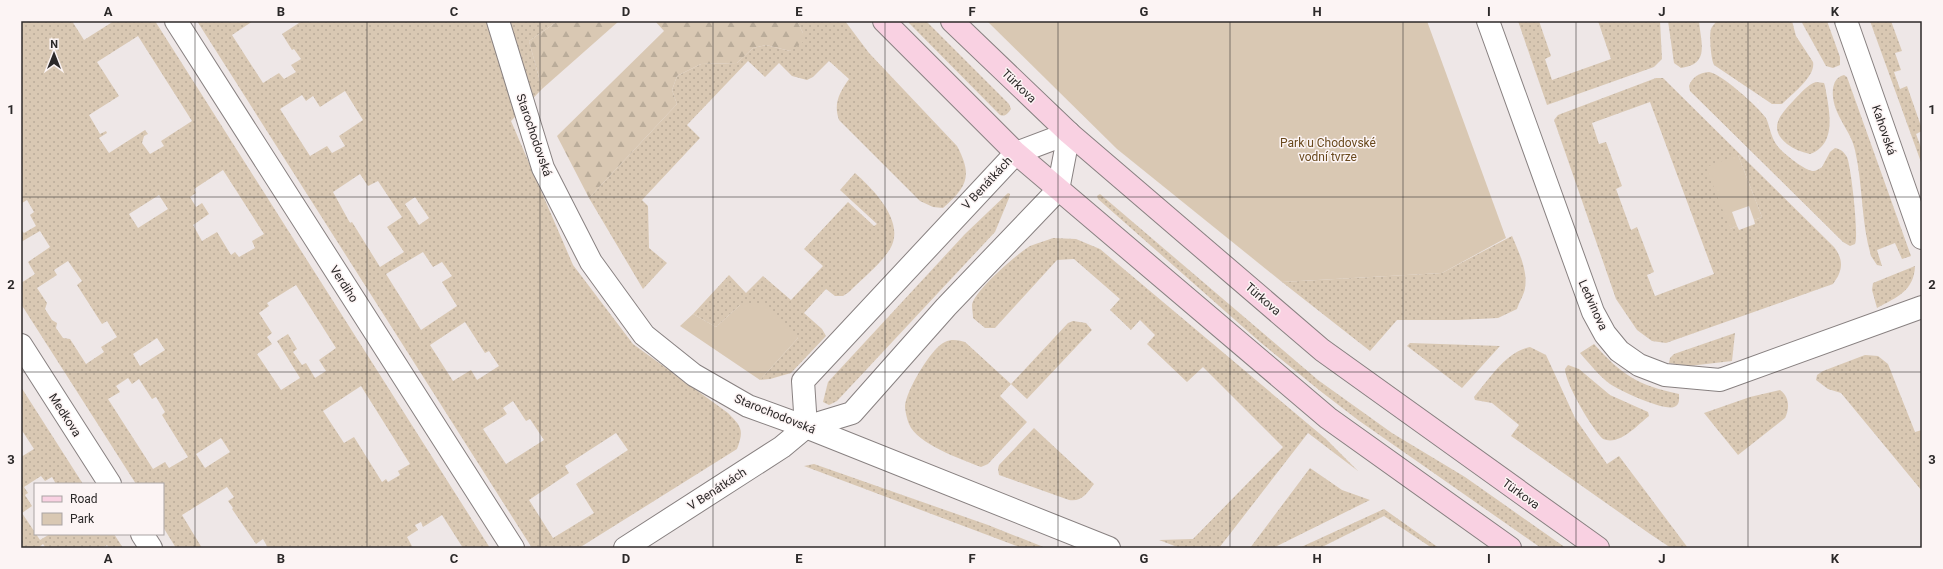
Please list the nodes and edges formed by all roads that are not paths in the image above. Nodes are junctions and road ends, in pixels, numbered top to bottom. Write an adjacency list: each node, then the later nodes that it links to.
1 (176, 21): 17 (street, Verdiho)
2 (498, 21): 13 (street, Starochodovská)
3 (884, 21): 8 (main road)
4 (952, 21): 7 (main road, Türkova)
5 (1488, 21): 11 (street, Ledvinova)
6 (1846, 21): 10 (street, Kahovská)
7 (1069, 133): 8 (street, V Benátkách); 9 (street); 21 (main road, Türkova)
8 (1016, 153): 9 (main road); 13 (street, V Benátkách)
9 (1058, 190): 13 (street, V Benátkách); 20 (main road)
10 (1922, 238)
11 (1922, 307)
12 (21, 345): 14 (street, Medkova)
13 (806, 426): 18 (street, V Benátkách); 19 (street, Starochodovská)
14 (109, 483)
15 (143, 535): 16 (street)
16 (151, 548)
17 (513, 548)
18 (625, 548)
19 (1109, 548)
20 (1510, 548)
21 (1598, 548)

